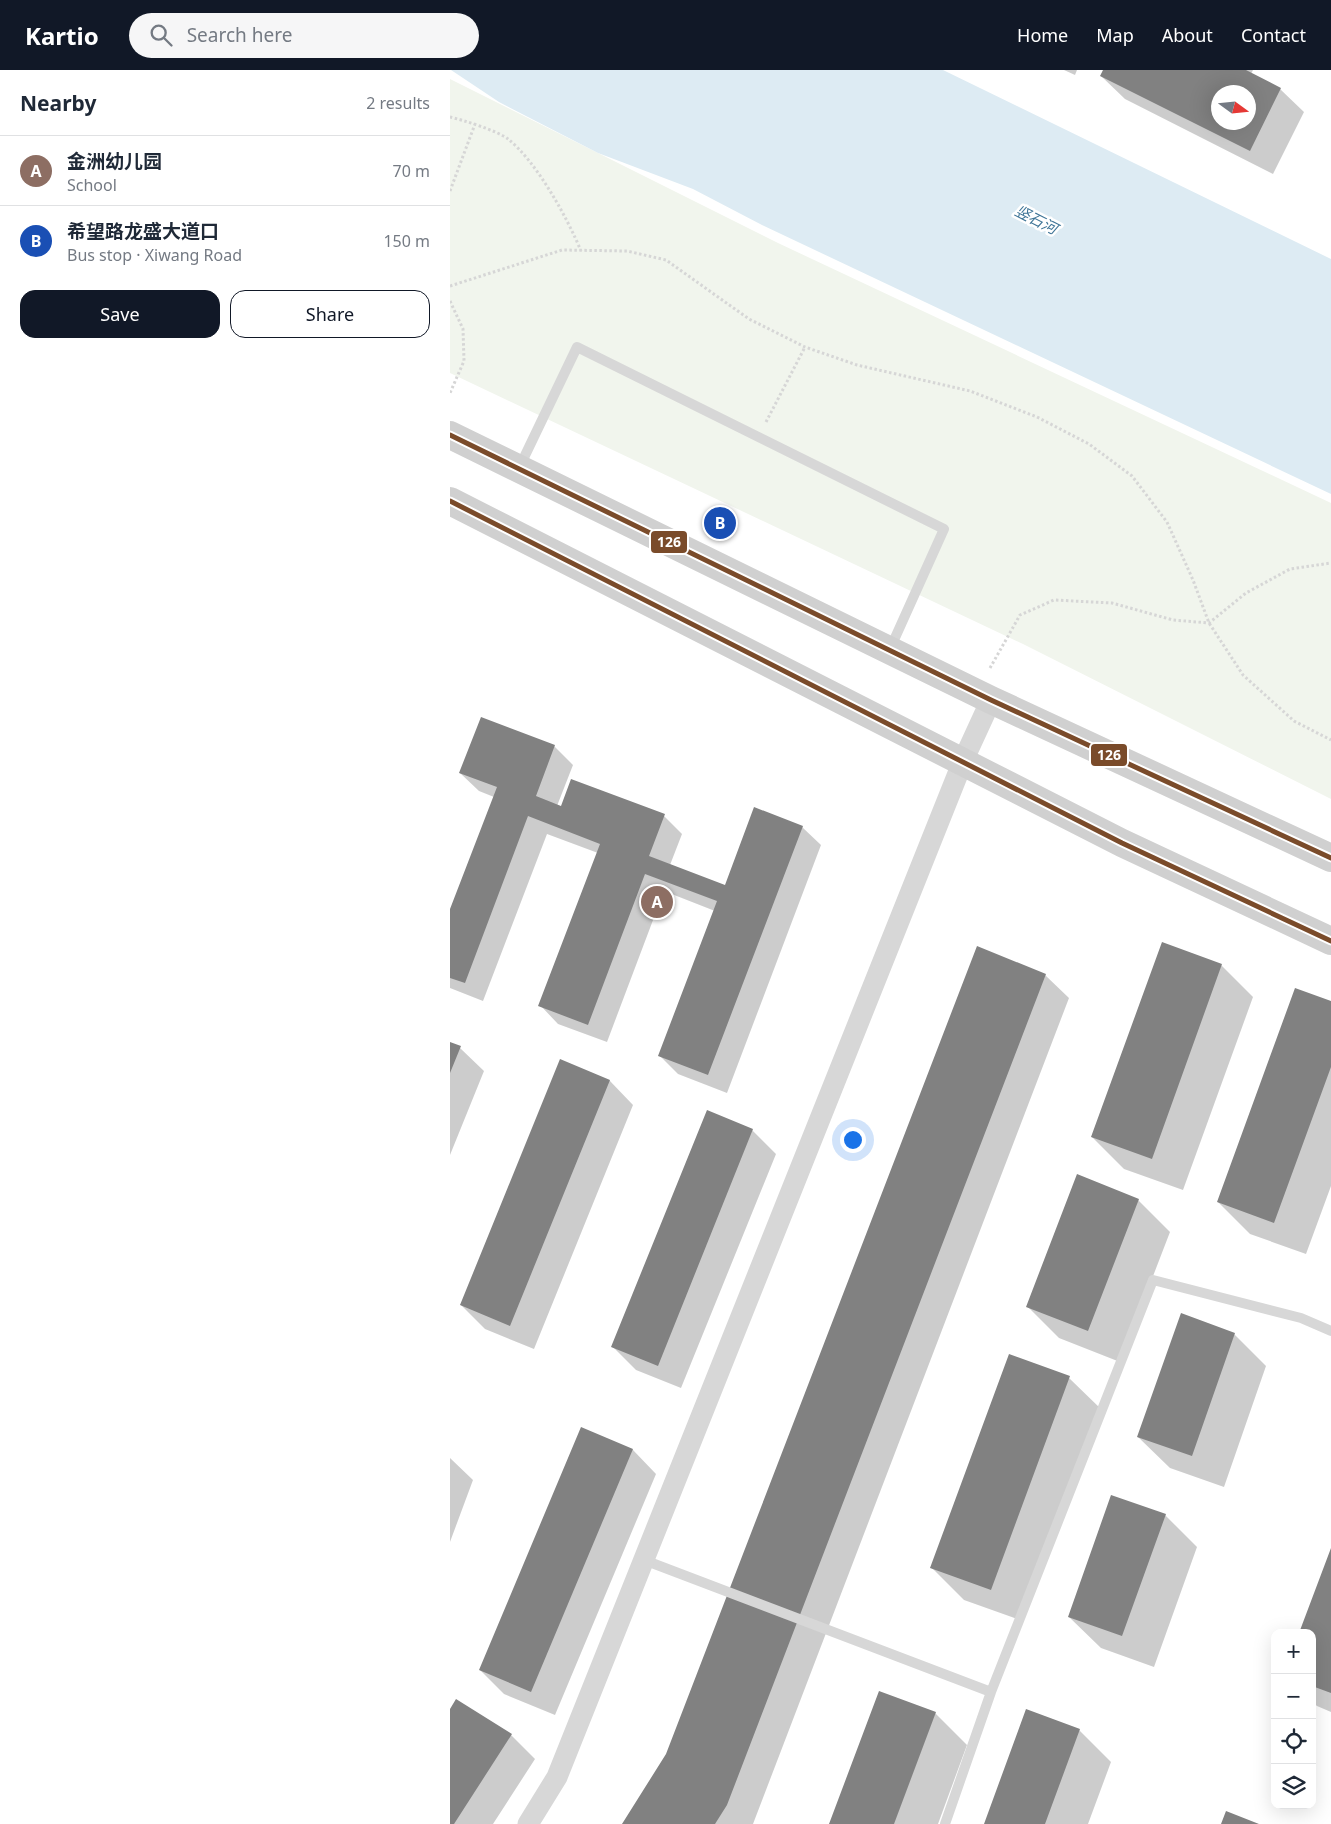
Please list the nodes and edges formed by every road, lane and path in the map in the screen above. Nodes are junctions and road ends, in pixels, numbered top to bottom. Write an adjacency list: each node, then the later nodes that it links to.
1 (450, 117): 2 (path)
2 (475, 124): 3 (path); 4 (path)
3 (450, 190)
4 (581, 251): 5 (path); 7 (path)
5 (450, 286)
6 (450, 301): 8 (path)
7 (805, 346): 10 (path); 14 (path)
8 (450, 393)
9 (450, 435): 11 (main road)
10 (758, 437): 11 (lane); 15 (lane)
11 (518, 469): 15 (main road)
12 (450, 501): 18 (main road)
13 (1331, 563): 14 (path)
14 (1209, 623): 16 (path); 17 (path)
15 (890, 650): 16 (main road)
16 (983, 696): 18 (street); 19 (main road)
17 (1331, 740)
18 (963, 761): 20 (main road); 22 (street)
19 (1331, 858)
20 (1331, 941)
21 (1331, 1331): 23 (lane)
22 (644, 1560): 23 (lane); 24 (street)
23 (991, 1692): 25 (lane)
24 (528, 1824)
25 (945, 1824)

